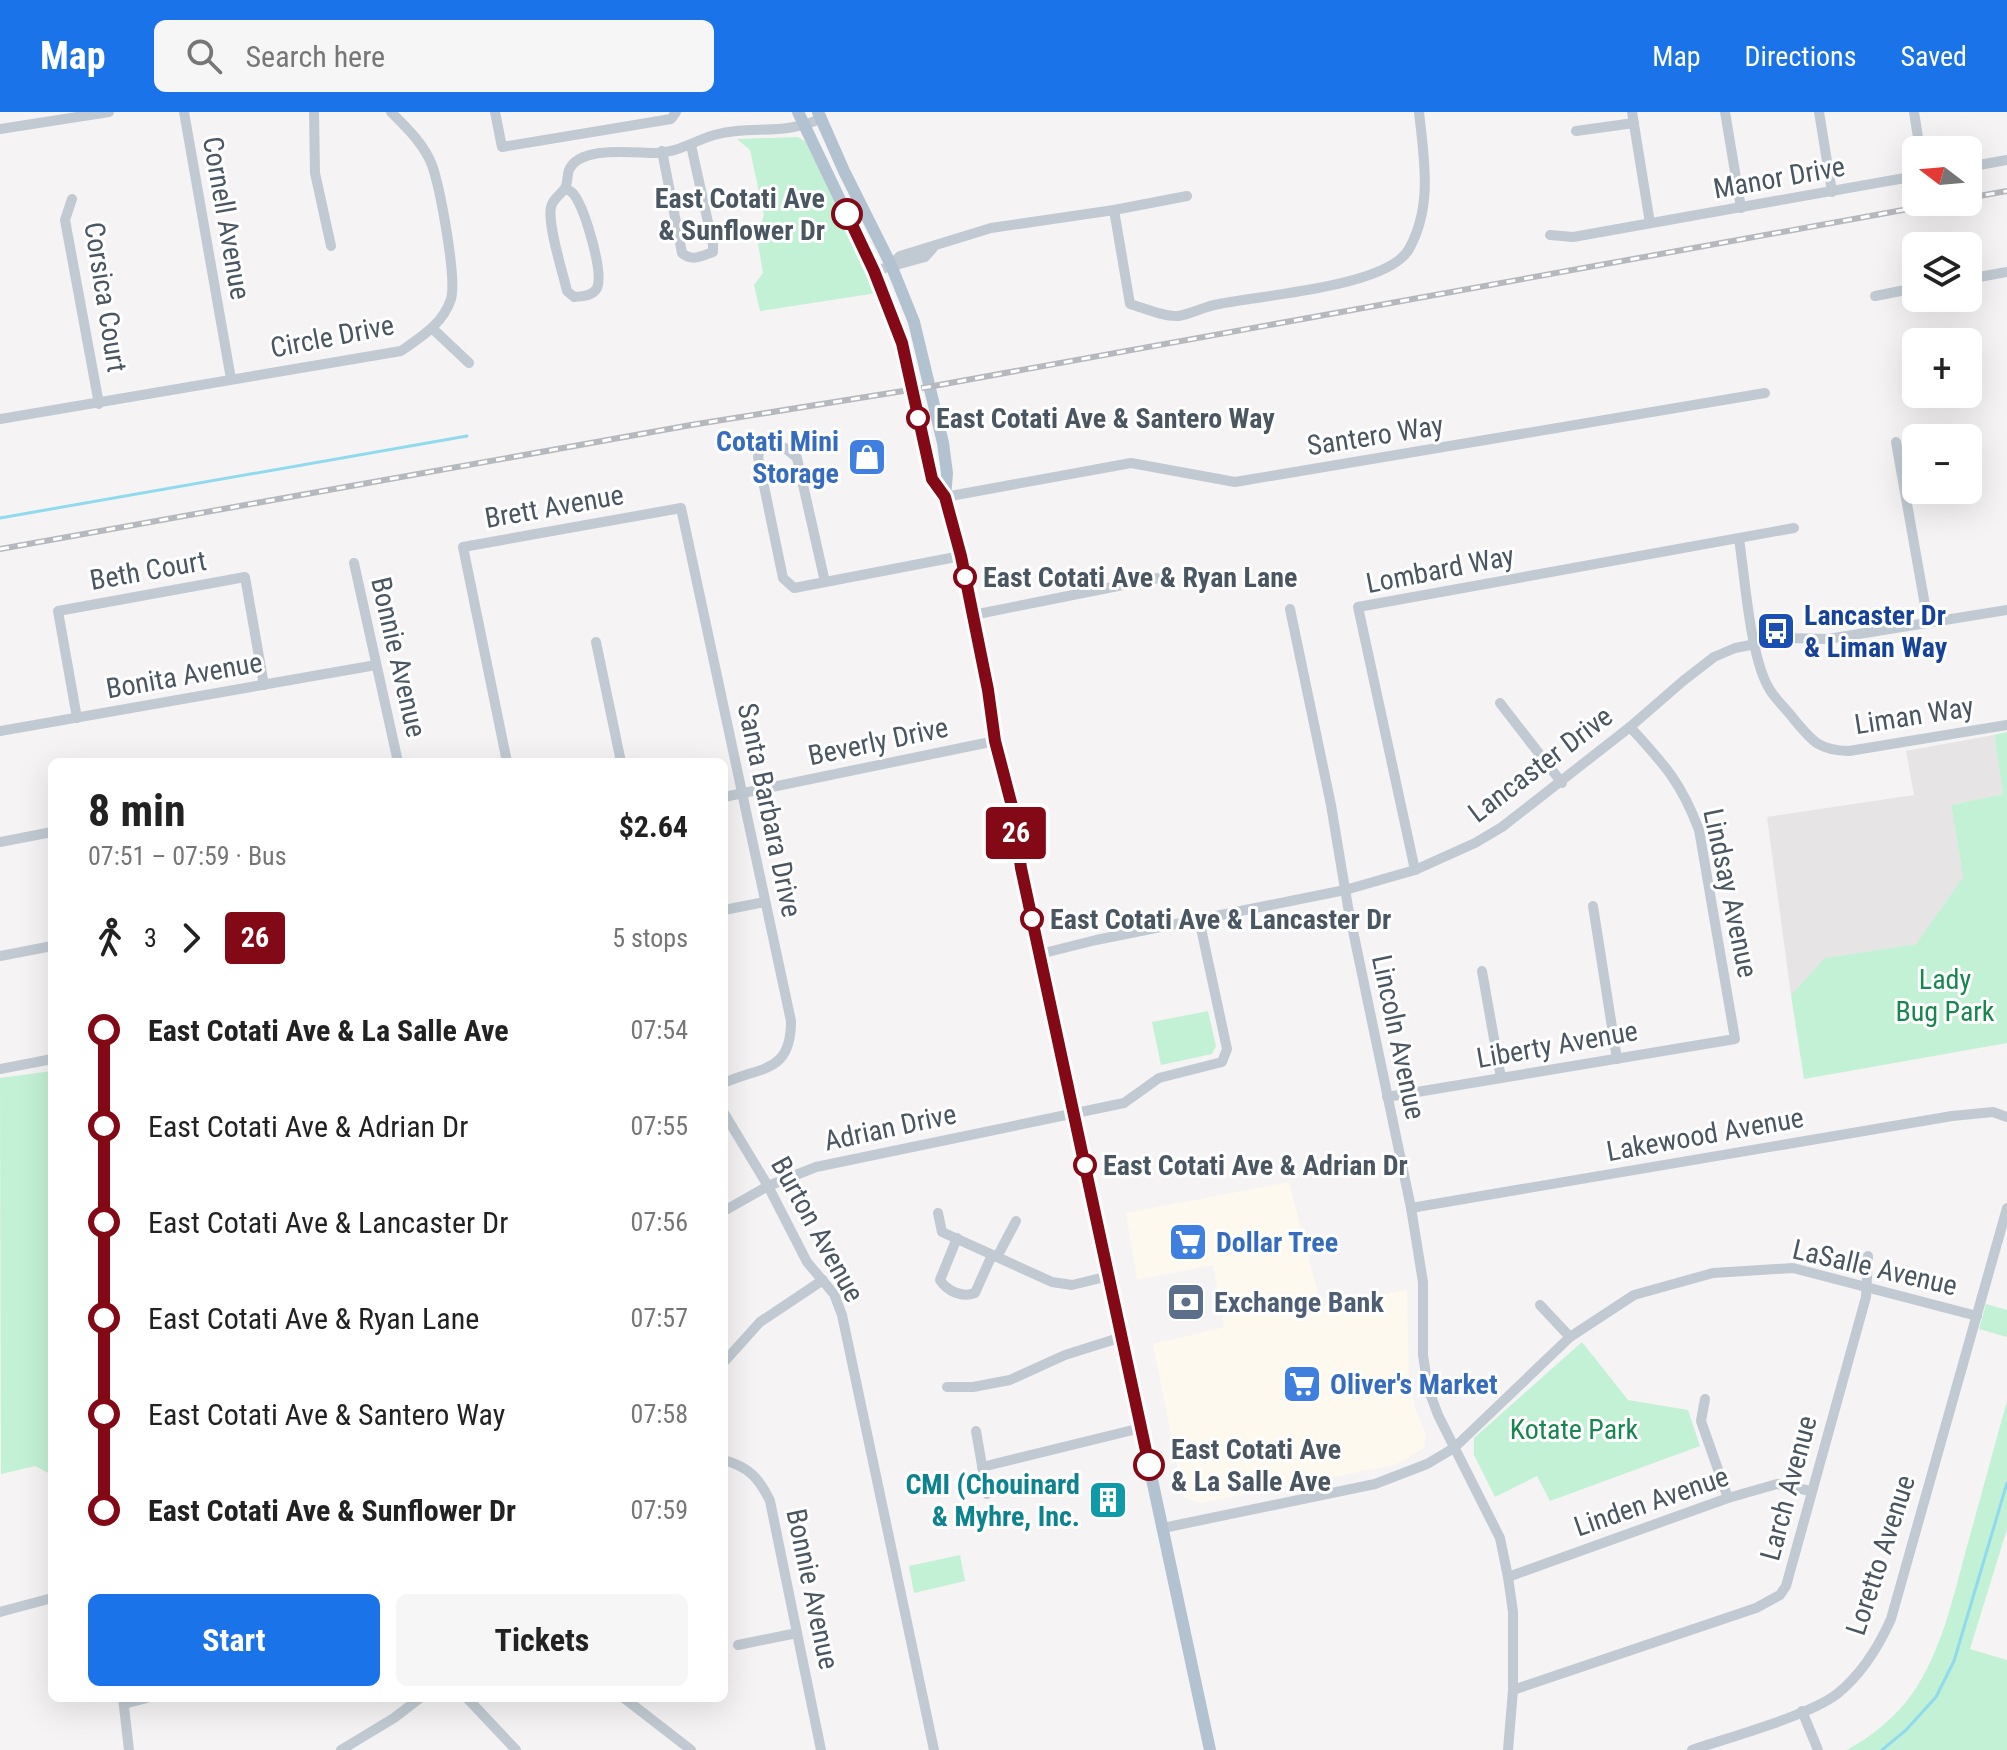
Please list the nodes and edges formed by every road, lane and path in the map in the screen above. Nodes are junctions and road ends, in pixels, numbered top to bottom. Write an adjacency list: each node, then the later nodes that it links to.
1 (109, 112): 15 (street)
2 (184, 112): 40 (street, Cornell Avenue)
3 (314, 112): 31 (street)
4 (391, 112): 38 (street, Circle Drive)
5 (495, 112): 6 (street)
6 (676, 112)
7 (798, 112): 14 (main road)
8 (1419, 112): 28 (street)
9 (1725, 112): 27 (street)
10 (1819, 112): 24 (street)
11 (1914, 112): 17 (street)
12 (820, 115): 14 (street); 32 (main road)
13 (1633, 117): 16 (street); 29 (street)
14 (805, 126): 18 (street); 33 (main road)
15 (0, 129)
16 (1576, 131)
17 (1918, 136)
18 (691, 145): 19 (street); 19 (street)
19 (662, 151): 23 (street)
20 (2007, 160): 21 (street)
21 (1982, 164)
22 (1902, 179): 24 (street, Manor Drive)
23 (565, 188): 23 (street)
24 (1832, 192): 27 (street, Manor Drive)
25 (1187, 196): 28 (street)
26 (72, 199): 42 (street, Corsica Court)
27 (1741, 208): 29 (street, Manor Drive)
28 (1114, 210): 32 (street)
29 (1650, 223): 30 (street, Manor Drive)
30 (1550, 235)
31 (331, 246)
32 (891, 265): 33 (street); 45 (main road)
33 (874, 271): 45 (main road)
34 (2007, 272): 35 (street)
35 (1982, 276)
36 (1902, 291): 37 (street)
37 (1875, 296)
38 (433, 329): 39 (street); 40 (street, Circle Drive)
39 (469, 363)
40 (231, 379): 42 (street, Circle Drive)
41 (1765, 393): 45 (street, Santero Way)
42 (99, 404): 43 (street, Circle Drive)
43 (0, 419)
44 (1896, 442): 56 (street)
45 (945, 497): 49 (main road)
46 (681, 508): 68 (street, Brett Avenue); 71 (street, Santa Barbara Drive)
47 (1794, 528): 48 (street, Lombard Way)
48 (1739, 539): 58 (street, Liman Way); 75 (street, Lombard Way)
49 (961, 556): 52 (street); 55 (main road)
50 (354, 563): 59 (street, Bonnie Avenue)
51 (1158, 578): 55 (street)
52 (825, 582): 52 (street)
53 (1290, 609): 76 (street, Lincoln Avenue)
54 (2007, 610): 56 (street, Lancaster Drive)
55 (973, 615): 66 (main road)
56 (1928, 622): 58 (street, Lancaster Drive)
57 (596, 642): 69 (street)
58 (1755, 644): 63 (street, Liman Way); 64 (street, Lancaster Drive)
59 (376, 665): 60 (street, Bonita Avenue); 67 (street, Bonnie Avenue)
60 (264, 685): 62 (street, Bonita Avenue); 62 (street, Beth Court)
61 (1500, 703): 70 (street)
62 (77, 718): 65 (street, Bonita Avenue)
63 (2007, 725)
64 (1630, 727): 70 (street, Lancaster Drive); 85 (street, Lindsay Avenue)
65 (0, 731)
66 (995, 741): 71 (street, Beverly Drive); 82 (main road)
67 (397, 758)
68 (506, 758)
69 (620, 758)
70 (1562, 783): 75 (street, Lancaster Drive)
71 (742, 794): 72 (street, Beverly Drive); 77 (street, Santa Barbara Drive)
72 (728, 796)
73 (48, 833): 74 (street)
74 (0, 842)
75 (1415, 870): 76 (street, Lancaster Drive)
76 (1345, 890): 80 (street, Lancaster Drive); 91 (street, Lincoln Avenue)
77 (765, 902): 79 (street); 90 (street, Santa Barbara Drive)
78 (1593, 906): 86 (street)
79 (728, 909)
80 (1199, 919): 82 (street, Lancaster Drive); 92 (street, Adrian Drive)
81 (48, 947): 83 (street)
82 (1040, 954): 92 (main road)
83 (0, 956)
84 (1482, 971): 89 (street)
85 (1735, 1039): 86 (street, Liberty Avenue)
86 (1617, 1059): 89 (street, Liberty Avenue)
87 (48, 1060): 88 (street)
88 (0, 1069)
89 (1501, 1078): 91 (street, Liberty Avenue)
90 (728, 1081)
91 (1387, 1097): 96 (street, Lincoln Avenue)
92 (1073, 1112): 95 (street, Adrian Drive); 104 (main road)
93 (2007, 1117): 96 (street, Lakewood Avenue)
94 (728, 1120): 95 (street, Burton Avenue)
95 (768, 1186): 98 (street, Adrian Drive); 105 (street, Burton Avenue)
96 (1411, 1208): 116 (street, Lincoln Avenue)
97 (2007, 1208): 108 (street)
98 (728, 1209)
99 (938, 1213): 101 (street)
100 (1016, 1221): 102 (street)
101 (957, 1238): 102 (street); 102 (street)
102 (994, 1256): 104 (street)
103 (1868, 1256): 106 (street, Larch Avenue)
104 (1109, 1276): 109 (main road)
105 (823, 1280): 111 (street); 139 (street, Burton Avenue)
106 (1868, 1286): 108 (street, LaSalle Avenue); 110 (street, LaSalle Avenue); 119 (street, Larch Avenue)
107 (1540, 1305): 110 (street)
108 (1977, 1316): 133 (street, Loretto Avenue)
109 (1122, 1337): 112 (street); 114 (main road)
110 (1570, 1337): 116 (street, LaSalle Avenue)
111 (728, 1358)
112 (947, 1387)
113 (1705, 1399): 121 (street)
114 (1141, 1428): 118 (street); 122 (main road)
115 (976, 1431): 118 (street)
116 (1454, 1448): 122 (street, LaSalle Avenue); 123 (street, Lincoln Avenue)
117 (728, 1461): 126 (street, Bonnie Avenue)
118 (982, 1467): 120 (street)
119 (1811, 1491): 121 (street, Linden Avenue); 128 (street, Larch Avenue)
120 (987, 1494)
121 (1728, 1498): 123 (street, Linden Avenue)
122 (1163, 1528): 140 (main road)
123 (1508, 1577): 128 (street, Lincoln Avenue)
124 (48, 1599): 125 (street)
125 (0, 1612)
126 (797, 1633): 127 (street); 138 (street, Bonnie Avenue)
127 (738, 1645)
128 (1513, 1690): 141 (street, Lincoln Avenue)
129 (124, 1702): 134 (street)
130 (415, 1702): 135 (street)
131 (471, 1702): 136 (street)
132 (629, 1702): 137 (street)
133 (1802, 1711): 142 (street, Loretto Avenue); 143 (street)
134 (129, 1750)
135 (341, 1750)
136 (516, 1750)
137 (691, 1750)
138 (821, 1750)
139 (934, 1750)
140 (1210, 1750)
141 (1508, 1750)
142 (1692, 1750)
143 (1818, 1750)

